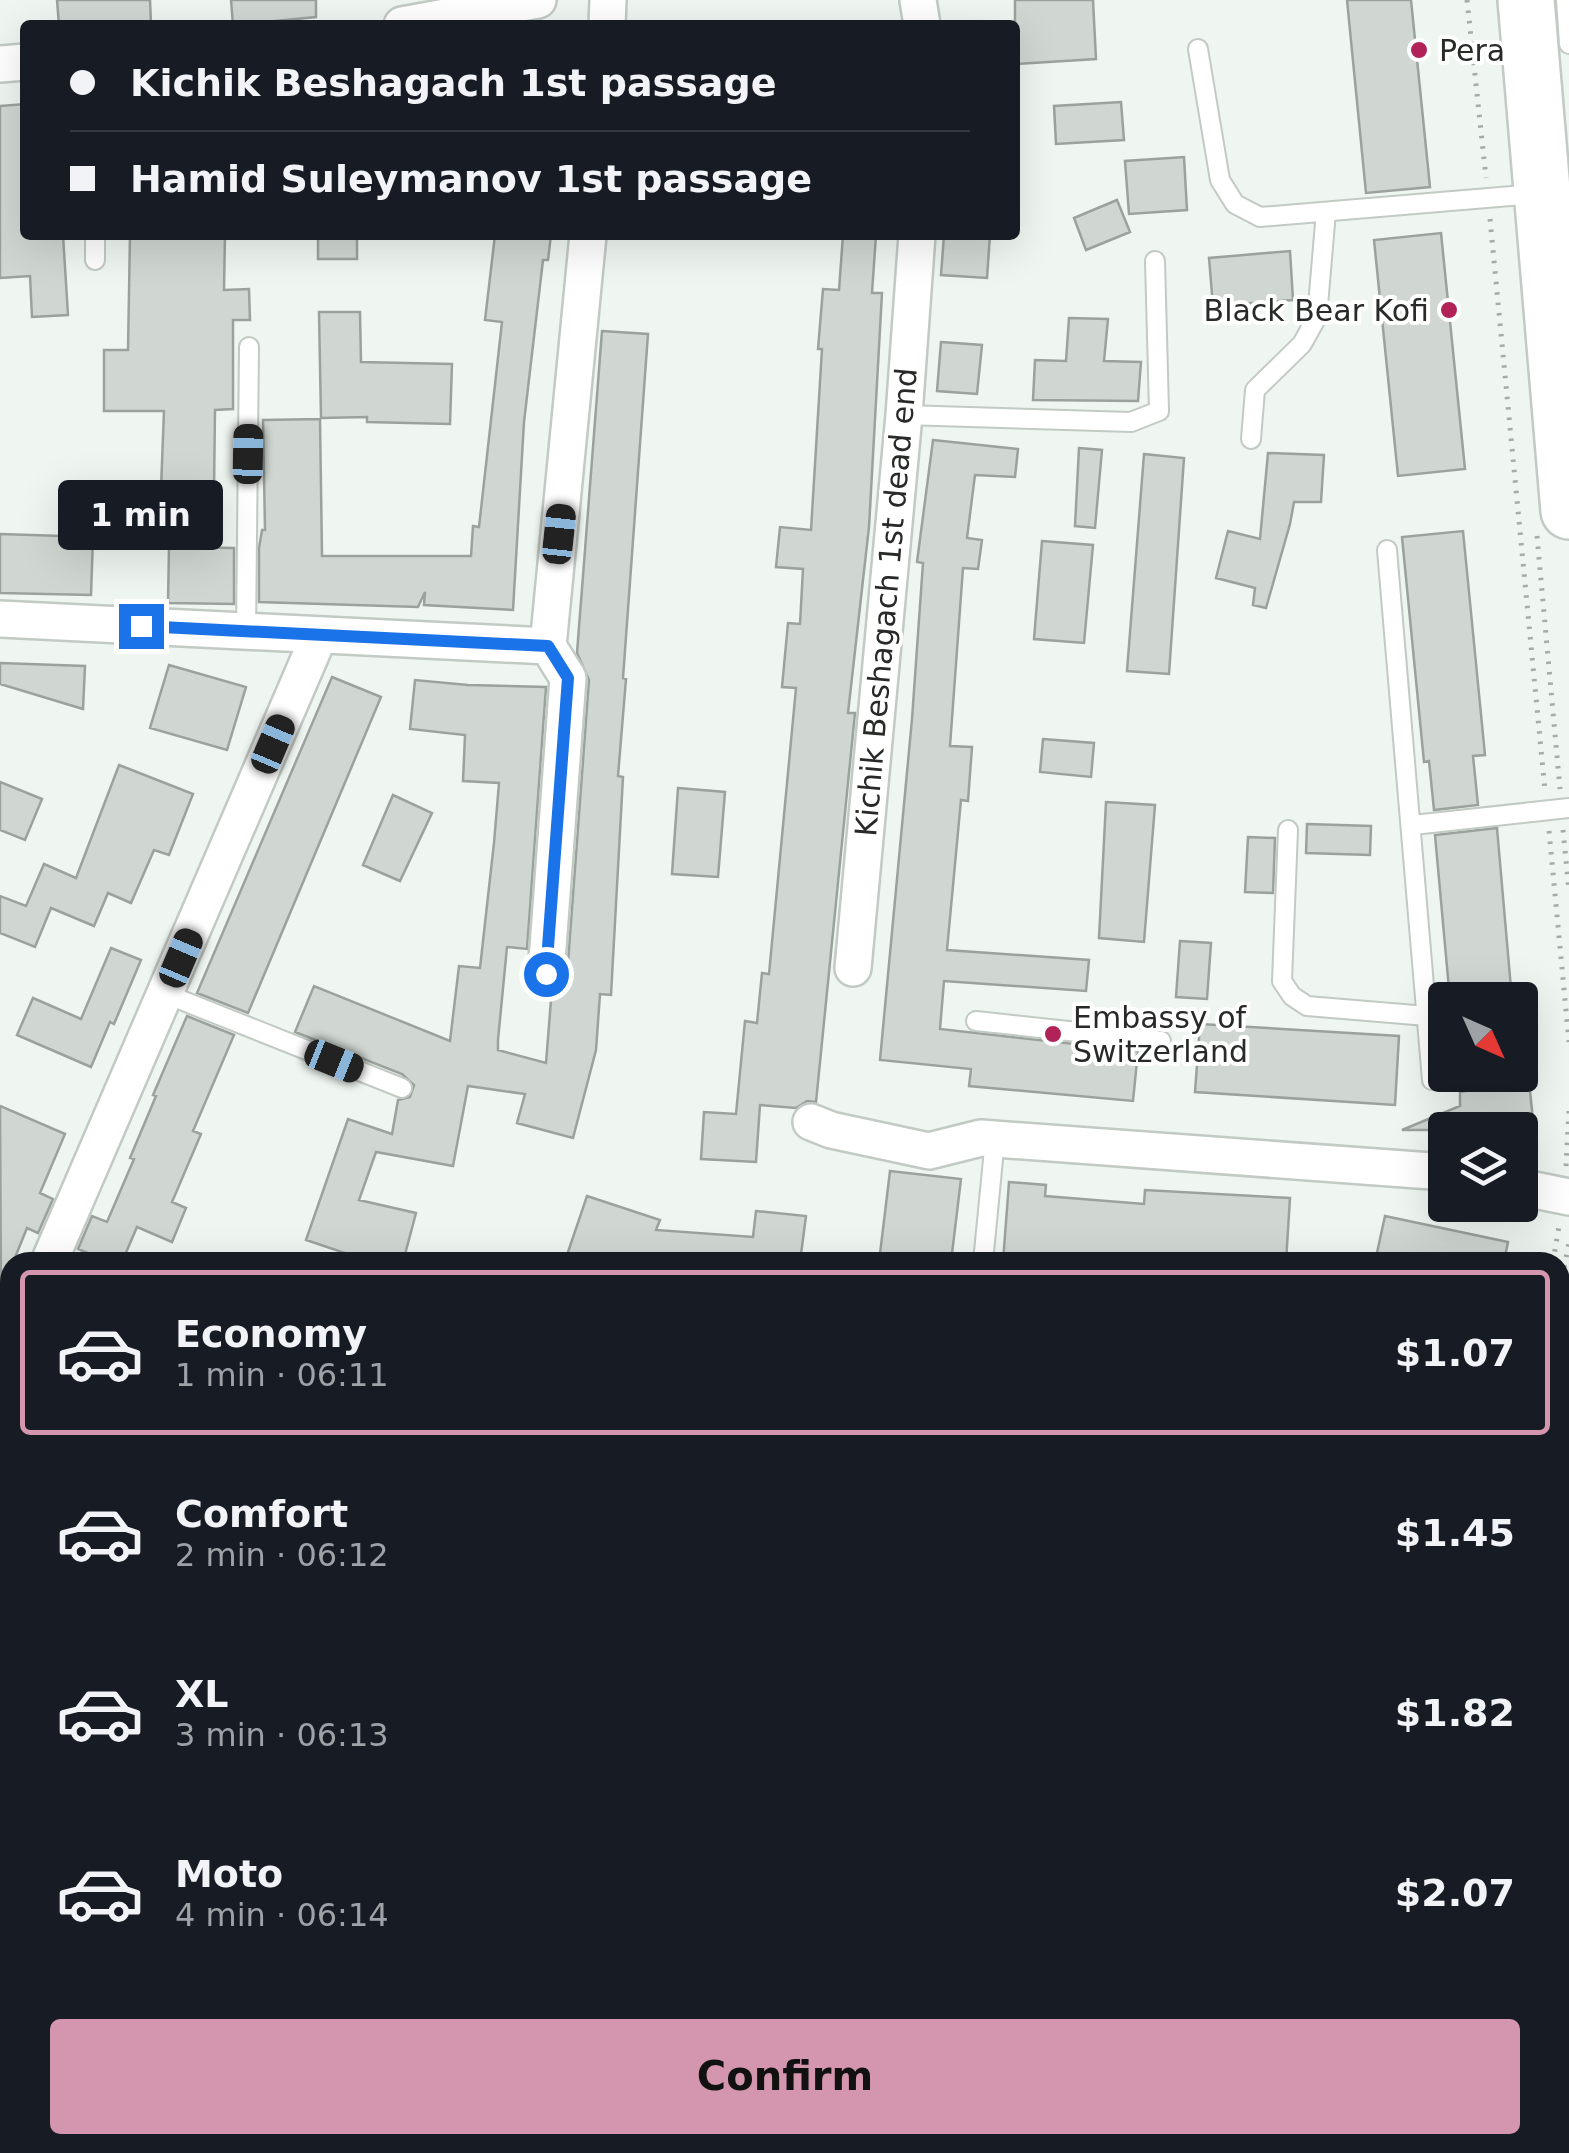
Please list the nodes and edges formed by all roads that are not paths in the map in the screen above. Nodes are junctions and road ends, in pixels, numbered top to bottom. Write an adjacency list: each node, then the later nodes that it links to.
1 (538, 0): 4 (street)
2 (1526, 0): 7 (main road)
3 (1566, 0): 5 (lane)
4 (429, 20)
5 (1569, 44)
6 (1198, 49): 8 (lane)
7 (1542, 193): 8 (lane); 17 (main road)
8 (1326, 212): 16 (lane)
9 (95, 240): 12 (lane)
10 (588, 240): 22 (street)
11 (916, 240): 15 (street, Kichik Beshagach 1st dead end)
12 (95, 260)
13 (1155, 261): 15 (lane)
14 (249, 347): 20 (lane)
15 (904, 415): 26 (street, Kichik Beshagach 1st dead end)
16 (1251, 439)
17 (1569, 511)
18 (1387, 550): 24 (lane)
19 (0, 619): 20 (street)
20 (246, 632): 21 (street)
21 (320, 636): 22 (street); 28 (street)
22 (548, 646): 27 (street)
23 (1569, 808): 24 (lane)
24 (1413, 825): 29 (lane)
25 (1288, 830): 29 (lane)
26 (853, 968)
27 (546, 974)
28 (166, 994): 33 (lane); 39 (street)
29 (1427, 1016): 31 (lane)
30 (976, 1021): 32 (lane)
31 (1428, 1029)
32 (1161, 1041)
33 (402, 1088)
34 (811, 1122): 35 (street)
35 (995, 1139): 36 (street); 40 (lane)
36 (1428, 1171)
37 (1538, 1191): 38 (street)
38 (1569, 1197)
39 (53, 1252)
40 (983, 1252)

